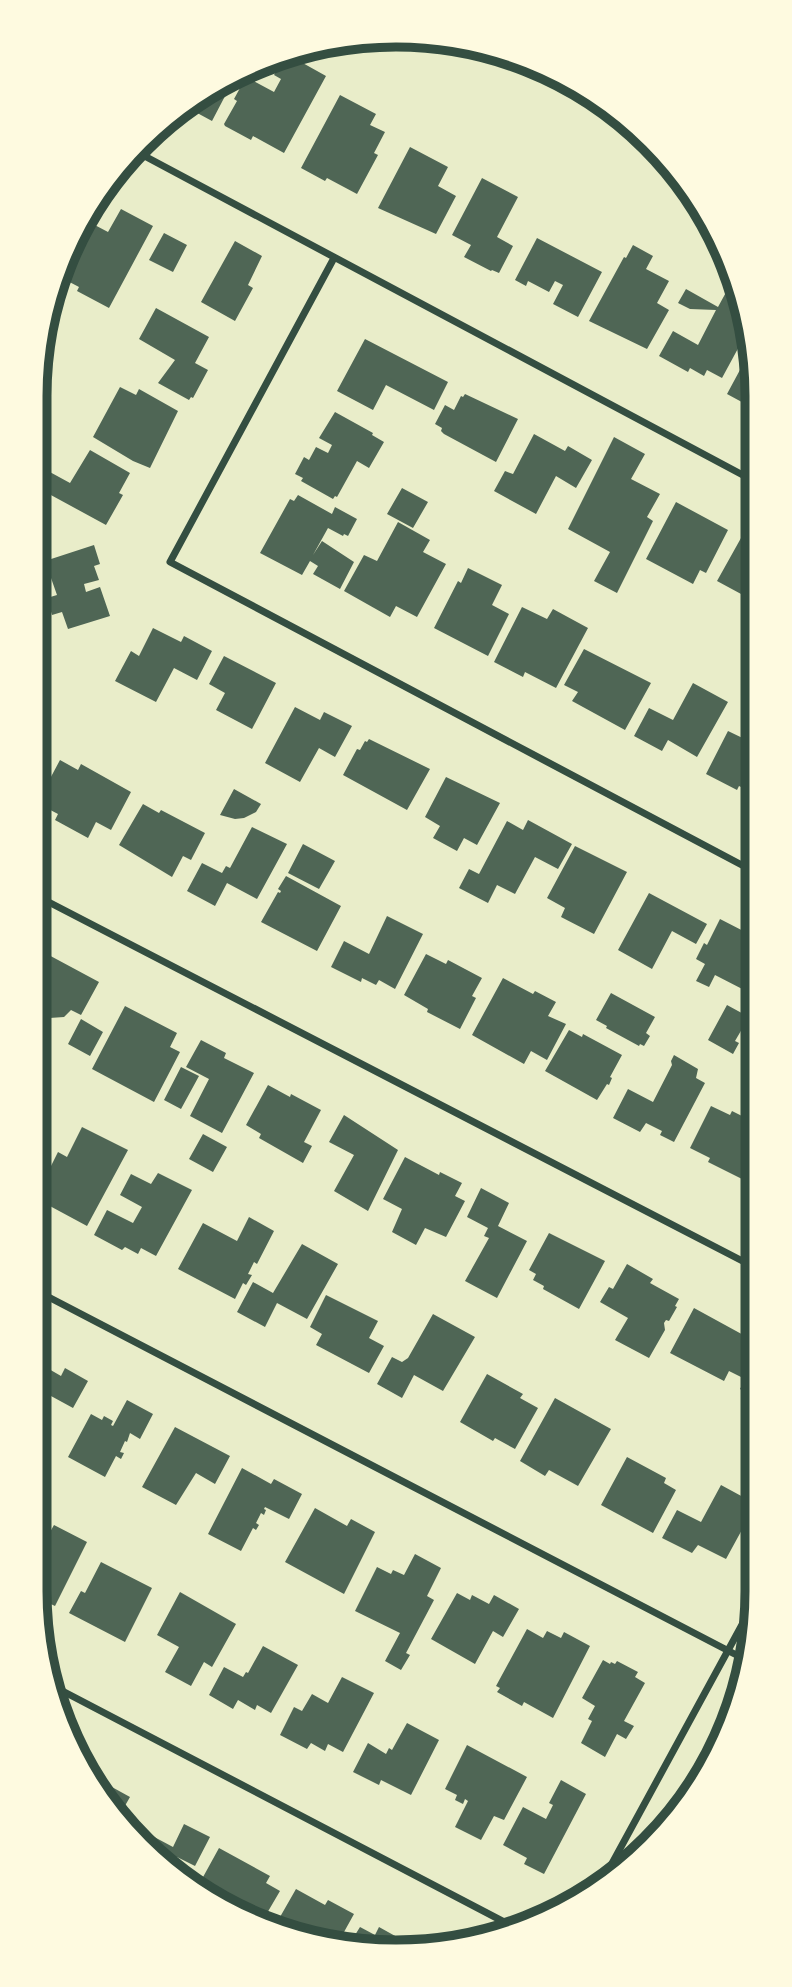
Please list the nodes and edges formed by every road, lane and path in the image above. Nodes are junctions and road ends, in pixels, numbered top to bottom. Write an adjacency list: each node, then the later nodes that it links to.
1 (143, 155): 2 (street)
2 (334, 258): 3 (street); 4 (street)
3 (745, 476)
4 (745, 867)
5 (47, 901): 6 (street)
6 (745, 1262)
7 (47, 1296): 9 (street)
8 (743, 1621): 9 (street)
9 (727, 1650): 10 (street); 12 (street)
10 (739, 1656)
11 (62, 1691): 13 (street)
12 (611, 1866)
13 (505, 1922)

